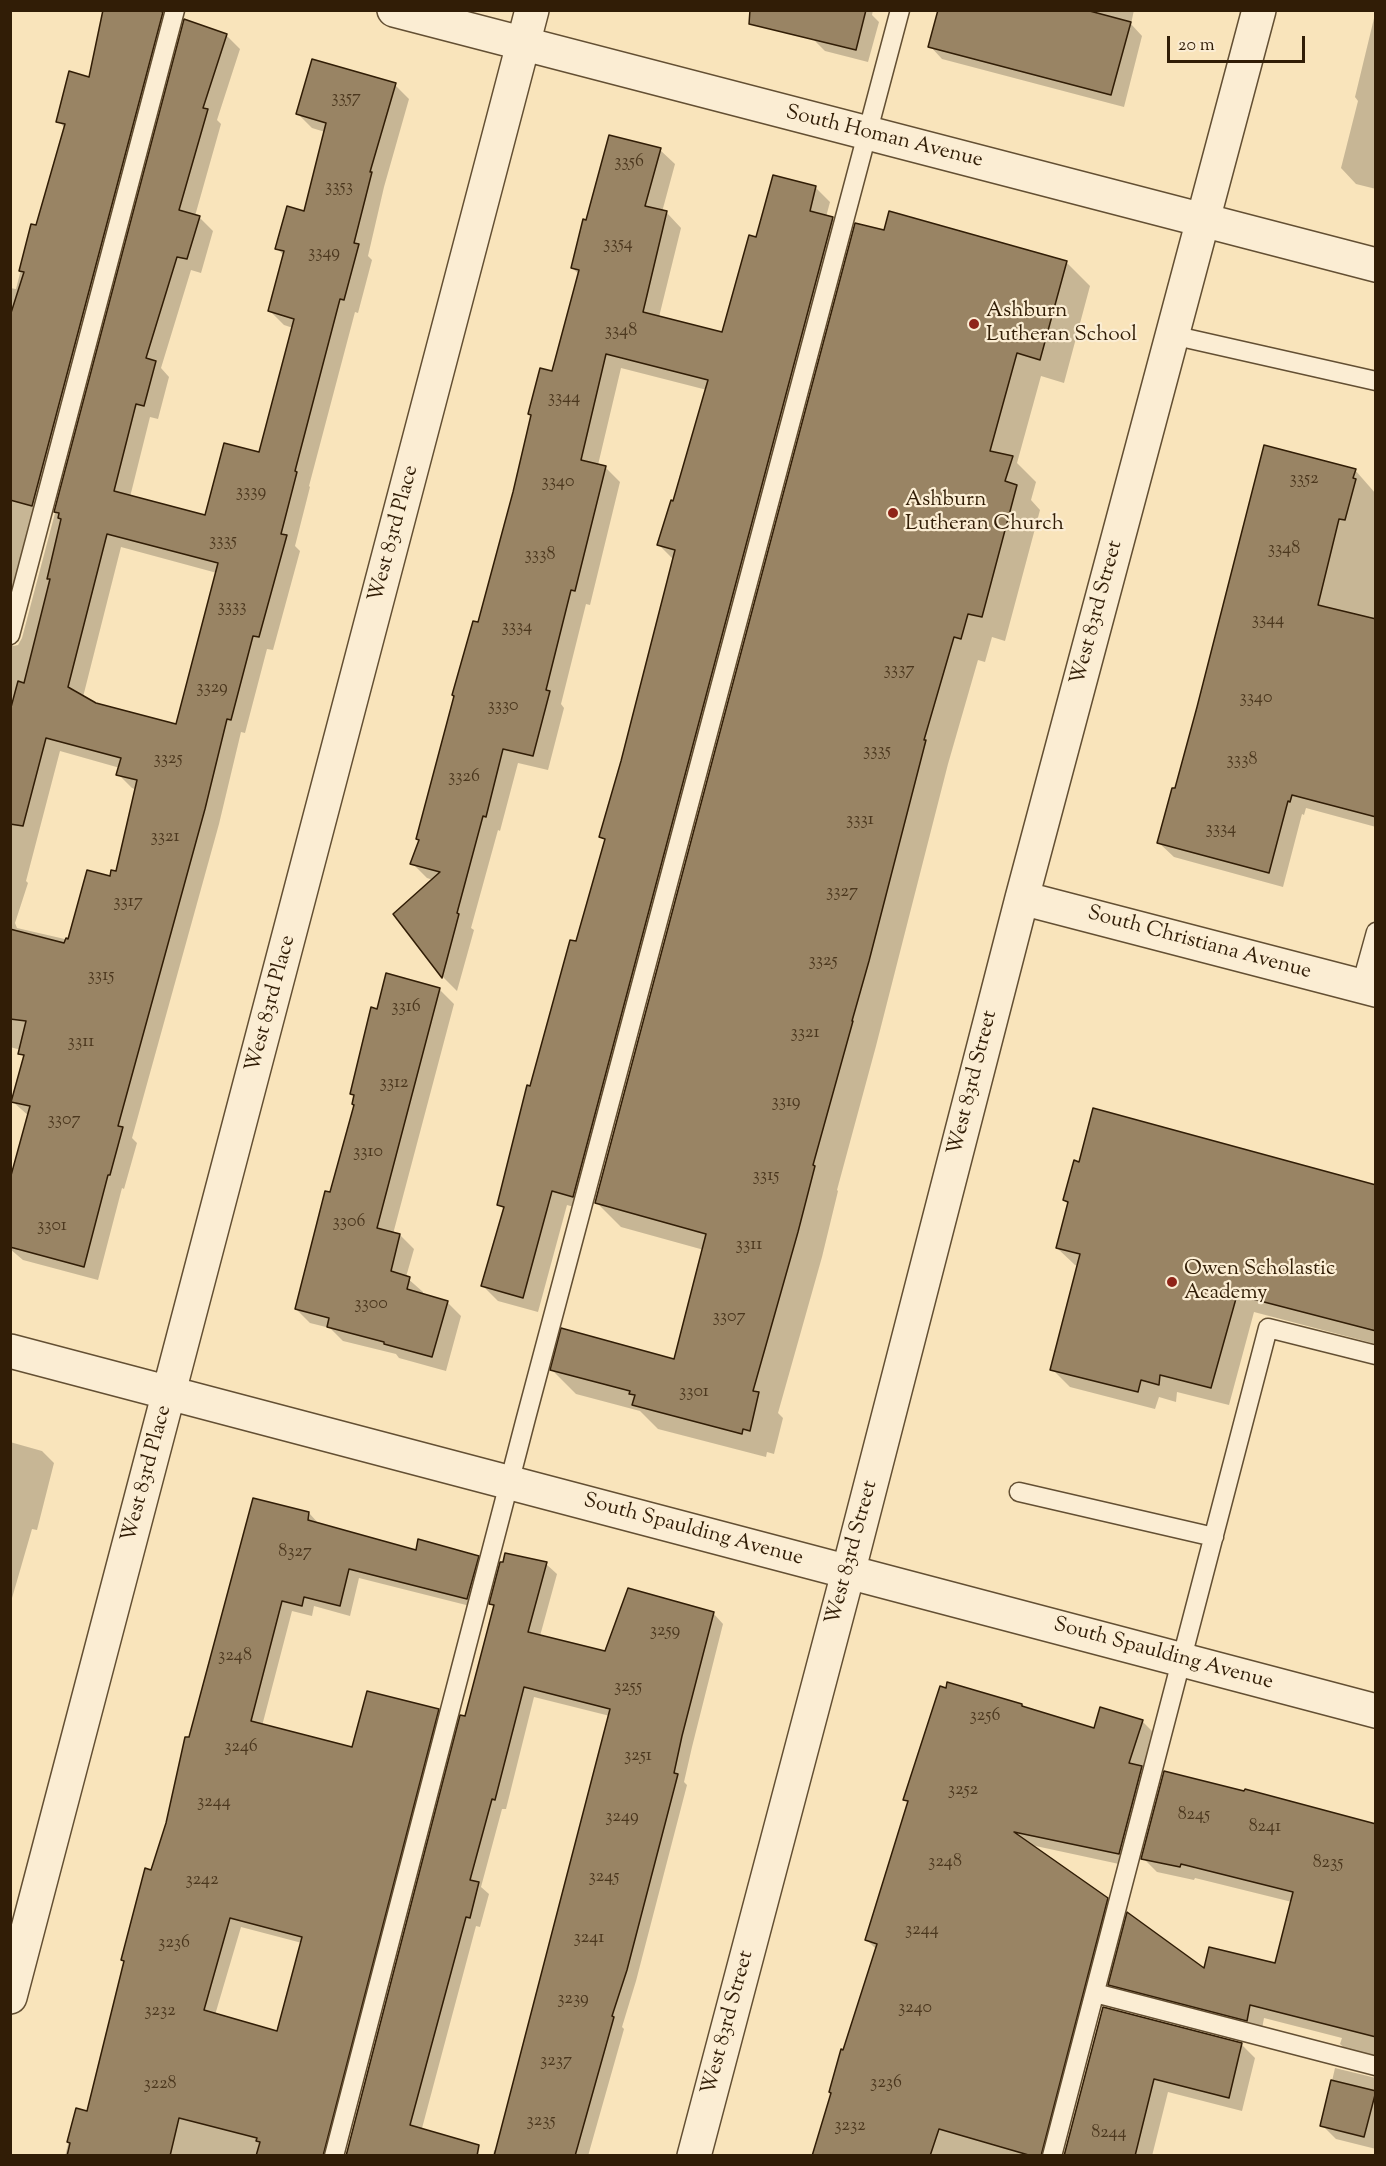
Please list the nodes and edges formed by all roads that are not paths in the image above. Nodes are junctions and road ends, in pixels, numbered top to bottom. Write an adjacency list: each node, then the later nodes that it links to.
1 (175, 10): 12 (lane)
2 (394, 10): 6 (street, South Homan Avenue)
3 (532, 10): 6 (street, West 83rd Place)
4 (900, 10): 7 (lane)
5 (1259, 10): 8 (street, West 83rd Street)
6 (523, 45): 7 (street, South Homan Avenue); 18 (street, West 83rd Place)
7 (868, 134): 8 (street, South Homan Avenue); 19 (lane)
8 (1203, 220): 9 (street, South Homan Avenue); 10 (street, West 83rd Street)
9 (1376, 265)
10 (1172, 335): 11 (lane); 13 (street, West 83rd Street)
11 (1376, 381)
12 (10, 635)
13 (1022, 898): 15 (street, South Christiana Avenue); 22 (street, West 83rd Street)
14 (1376, 932): 15 (lane)
15 (1368, 988)
16 (10, 1351): 18 (street, South Spaulding Avenue)
17 (1376, 1355): 21 (lane)
18 (170, 1393): 19 (street, South Spaulding Avenue); 26 (street, West 83rd Place)
19 (509, 1482): 22 (street, South Spaulding Avenue); 28 (lane)
20 (1018, 1492): 21 (lane)
21 (1214, 1537): 23 (lane)
22 (848, 1573): 23 (street, South Spaulding Avenue); 29 (street, West 83rd Street)
23 (1182, 1660): 24 (street, South Spaulding Avenue); 25 (lane)
24 (1376, 1711)
25 (1095, 1993): 27 (lane); 30 (lane)
26 (10, 1997)
27 (1376, 2066)
28 (333, 2156)
29 (694, 2156)
30 (1052, 2156)

